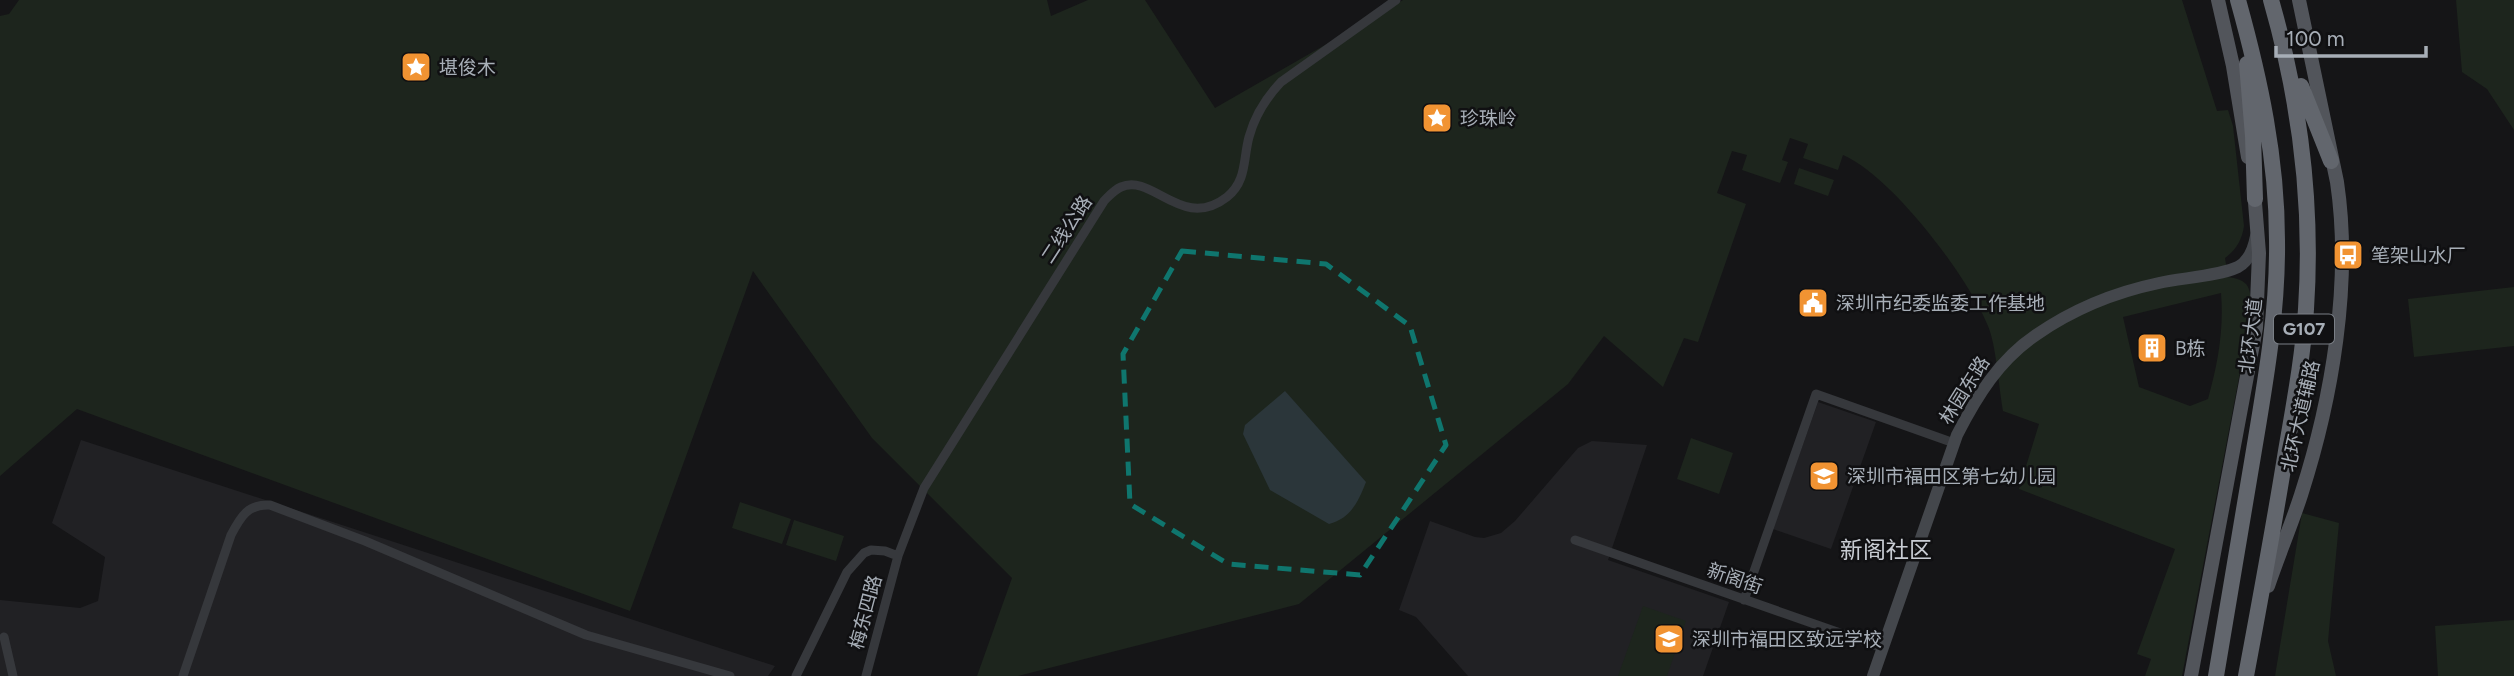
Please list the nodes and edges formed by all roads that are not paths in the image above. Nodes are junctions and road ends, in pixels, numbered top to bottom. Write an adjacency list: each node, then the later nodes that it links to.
1 (1396, 0): 16 (street, 二线公路)
2 (2218, 0): 8 (main road)
3 (2271, 0): 6 (highway, G107)
4 (2299, 0): 7 (main road, 北环大道辅路)
5 (2239, 1): 8 (highway); 13 (highway, 北环大道 / G107)
6 (2280, 31): 7 (highway); 18 (highway, G107)
7 (2331, 162): 18 (main road, 北环大道辅路)
8 (2255, 198): 9 (main road)
9 (2258, 229): 10 (street); 11 (main road)
10 (2233, 268): 11 (street); 14 (street, 林园东路)
11 (2259, 286): 12 (main road)
12 (2257, 314): 13 (main road); 27 (main road)
13 (2266, 383): 28 (highway, 北环大道 / G107)
14 (1954, 443): 17 (street); 20 (street, 林园东路)
15 (1575, 540): 17 (street, 新阁街)
16 (898, 556): 24 (street); 25 (street, 梅东四路)
17 (1744, 600): 20 (street, 新阁街)
18 (2255, 626): 29 (highway, G107)
19 (4, 637): 21 (street)
20 (1883, 648): 26 (street, 林园东路)
21 (13, 676)
22 (183, 676): 23 (street)
23 (730, 676)
24 (796, 676)
25 (866, 676)
26 (1873, 676)
27 (2191, 676)
28 (2216, 676)
29 (2246, 676)

